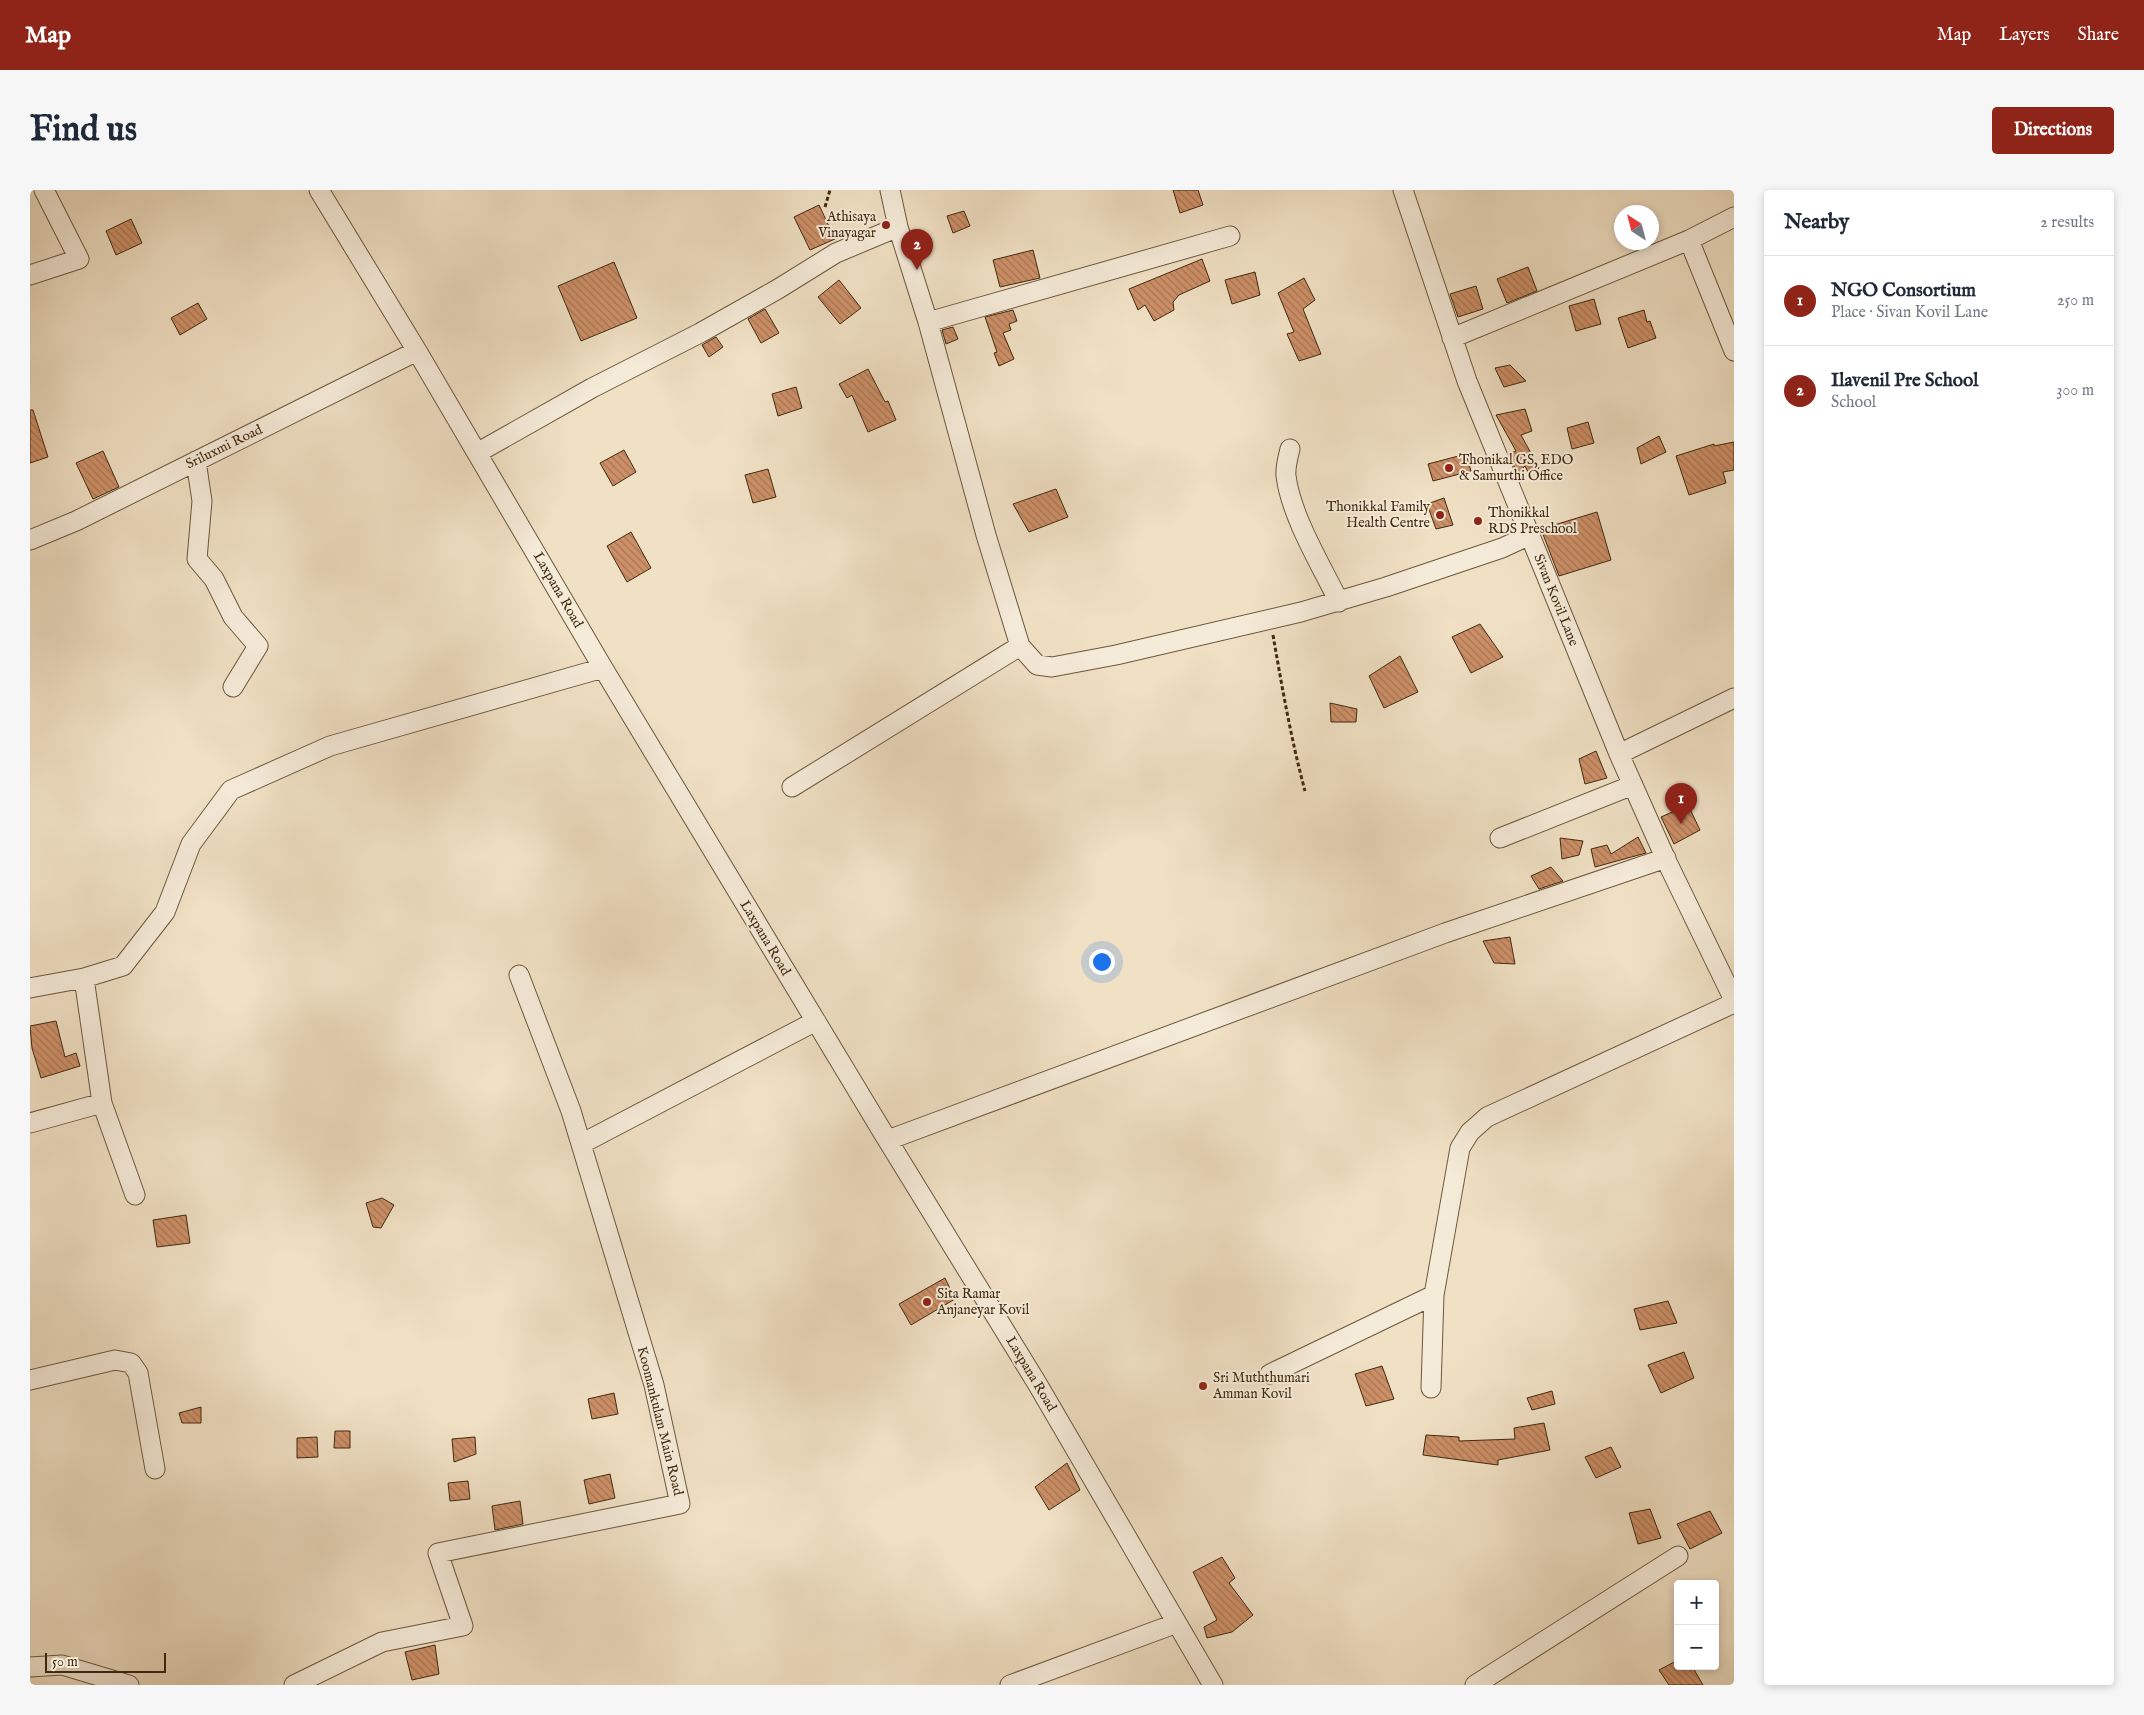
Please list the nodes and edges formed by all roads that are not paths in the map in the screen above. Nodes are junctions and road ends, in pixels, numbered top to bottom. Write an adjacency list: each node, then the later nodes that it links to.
1 (44, 190): 9 (street)
2 (319, 190): 12 (street, Laxpana Road)
3 (890, 190): 6 (street)
4 (1403, 190): 11 (street, Sivan Kovil Lane)
5 (1734, 217): 8 (street)
6 (898, 226): 10 (street); 15 (street)
7 (1230, 236): 10 (street)
8 (1689, 240): 11 (street); 13 (street)
9 (30, 275)
10 (928, 322): 20 (street)
11 (1452, 338): 17 (street, Sivan Kovil Lane)
12 (417, 351): 15 (street, Laxpana Road); 16 (street, Sriluxmi Road)
13 (1734, 351)
14 (1290, 449): 19 (street)
15 (476, 452): 21 (street, Laxpana Road)
16 (196, 461): 18 (street, Sriluxmi Road); 22 (street)
17 (1530, 535): 19 (street); 24 (street, Sivan Kovil Lane)
18 (30, 540)
19 (1339, 602): 20 (street)
20 (1020, 646): 26 (street)
21 (603, 668): 30 (street); 33 (street, Laxpana Road)
22 (233, 687)
23 (1734, 698): 24 (street)
24 (1619, 754): 25 (street, Sivan Kovil Lane)
25 (1633, 785): 27 (street); 28 (street, Sivan Kovil Lane)
26 (792, 787)
27 (1500, 838)
28 (1666, 858): 32 (street, Sivan Kovil Lane); 36 (street)
29 (519, 975): 37 (street, Koomankulam Main Road)
30 (84, 978): 31 (street); 34 (street)
31 (30, 988)
32 (1734, 1002): 39 (street)
33 (816, 1021): 36 (street, Laxpana Road); 37 (street)
34 (102, 1103): 35 (street); 38 (street)
35 (30, 1123)
36 (888, 1140): 45 (street, Laxpana Road)
37 (581, 1144): 48 (street, Koomankulam Main Road)
38 (135, 1195)
39 (1434, 1295): 40 (street); 42 (street)
40 (1270, 1374)
41 (30, 1380): 43 (street)
42 (1431, 1388)
43 (154, 1469)
44 (1678, 1556): 51 (street)
45 (1177, 1623): 49 (street); 50 (street, Laxpana Road)
46 (30, 1667): 47 (street)
47 (129, 1685)
48 (294, 1685)
49 (1010, 1685)
50 (1213, 1685)
51 (1476, 1685)

